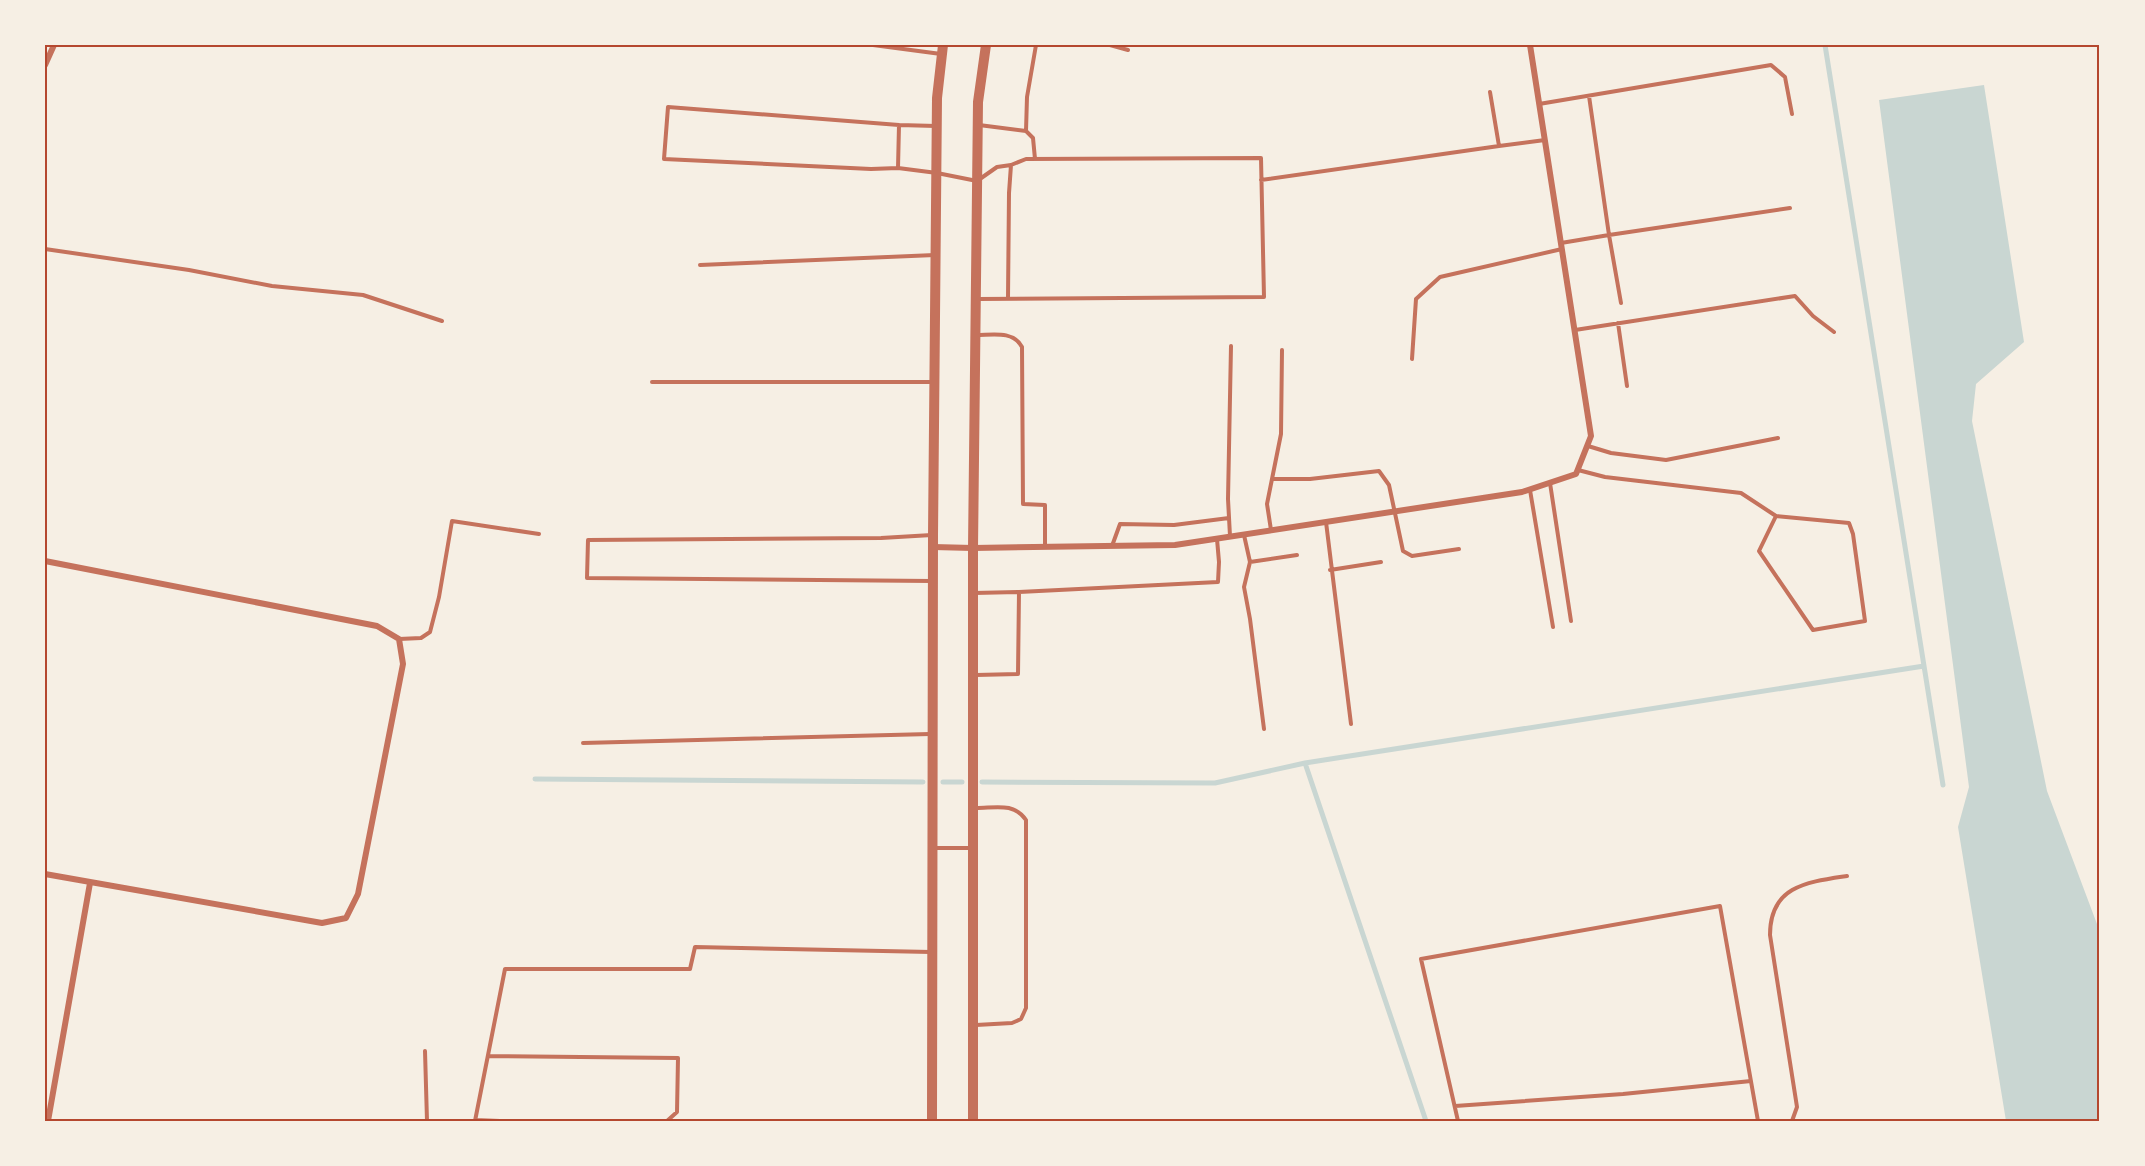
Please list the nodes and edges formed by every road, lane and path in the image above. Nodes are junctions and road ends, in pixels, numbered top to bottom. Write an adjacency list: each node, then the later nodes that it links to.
1 (54, 45): 10 (street)
2 (873, 45): 7 (lane)
3 (986, 45): 16 (street)
4 (1036, 45): 18 (lane)
5 (1110, 45): 9 (lane)
6 (1532, 45): 13 (street)
7 (913, 48): 8 (lane)
8 (943, 50): 17 (street)
9 (1128, 50)
10 (45, 64)
11 (1490, 92): 20 (lane)
12 (1589, 96): 13 (lane); 14 (lane); 28 (lane)
13 (1539, 105): 19 (street)
14 (1792, 114)
15 (899, 125): 17 (lane); 23 (lane); 23 (lane)
16 (978, 125): 18 (lane); 26 (street)
17 (937, 126): 24 (street)
18 (1026, 131): 21 (lane)
19 (1545, 140): 20 (lane); 29 (street)
20 (1499, 146): 25 (lane)
21 (1035, 159): 22 (lane); 25 (lane)
22 (1011, 165): 26 (lane); 33 (lane)
23 (897, 168): 24 (lane)
24 (937, 172): 26 (lane); 31 (street)
25 (1261, 180): 33 (lane)
26 (977, 181): 34 (street)
27 (1790, 208): 28 (lane)
28 (1610, 234): 29 (lane); 35 (lane)
29 (1562, 246): 38 (street); 43 (lane)
30 (45, 249): 36 (lane)
31 (936, 255): 32 (lane); 45 (street)
32 (699, 265)
33 (1008, 298): 34 (lane)
34 (976, 299): 40 (street)
35 (1621, 303)
36 (442, 321)
37 (1618, 323): 38 (lane); 39 (lane); 46 (lane)
38 (1575, 330): 48 (street)
39 (1834, 332)
40 (975, 336): 65 (lane); 66 (street)
41 (1231, 346): 55 (lane)
42 (1282, 350): 50 (lane)
43 (1412, 359)
44 (652, 382): 45 (lane)
45 (934, 382): 59 (street)
46 (1627, 386)
47 (1778, 438): 48 (lane)
48 (1588, 446): 49 (street)
49 (1578, 470): 51 (street); 54 (lane)
50 (1272, 479): 53 (lane); 57 (lane)
51 (1550, 483): 52 (street); 76 (lane)
52 (1530, 490): 53 (street); 77 (lane)
53 (1394, 512): 56 (street); 67 (lane)
54 (1776, 516): 54 (lane)
55 (1228, 518): 61 (lane); 63 (lane)
56 (1326, 522): 57 (street); 72 (lane)
57 (1271, 531): 60 (street)
58 (539, 534): 78 (lane)
59 (933, 535): 64 (street); 73 (lane)
60 (1244, 535): 61 (street); 70 (lane)
61 (1230, 537): 62 (street)
62 (1217, 539): 63 (street); 74 (lane)
63 (1112, 546): 65 (street)
64 (933, 547): 66 (street); 73 (street)
65 (1045, 547): 66 (street)
66 (973, 548): 75 (street)
67 (1459, 549)
68 (1297, 555): 70 (lane)
69 (45, 561): 78 (street)
70 (1250, 562): 81 (lane)
71 (1381, 562): 72 (lane)
72 (1330, 570): 80 (lane)
73 (933, 581): 82 (street)
74 (1019, 592): 75 (lane); 79 (lane)
75 (973, 593): 79 (street)
76 (1571, 621)
77 (1553, 627)
78 (399, 639): 89 (street)
79 (972, 675): 84 (street)
80 (1351, 724)
81 (1264, 729)
82 (933, 734): 83 (lane); 85 (street)
83 (583, 744)
84 (972, 808): 86 (street); 91 (lane)
85 (933, 848): 86 (lane); 90 (street)
86 (971, 848): 91 (street)
87 (45, 874): 89 (street)
88 (1847, 876): 105 (lane)
89 (90, 883): 97 (street)
90 (932, 952): 93 (lane); 101 (street)
91 (973, 1025): 102 (street)
92 (425, 1052): 98 (lane)
93 (488, 1056): 96 (lane); 100 (lane)
94 (1751, 1081): 95 (lane); 95 (lane); 104 (lane)
95 (1455, 1106): 103 (lane)
96 (475, 1120): 99 (lane)
97 (48, 1121)
98 (427, 1121)
99 (500, 1121)
100 (668, 1121)
101 (932, 1121)
102 (973, 1121)
103 (1458, 1121)
104 (1758, 1121)
105 (1792, 1121)

